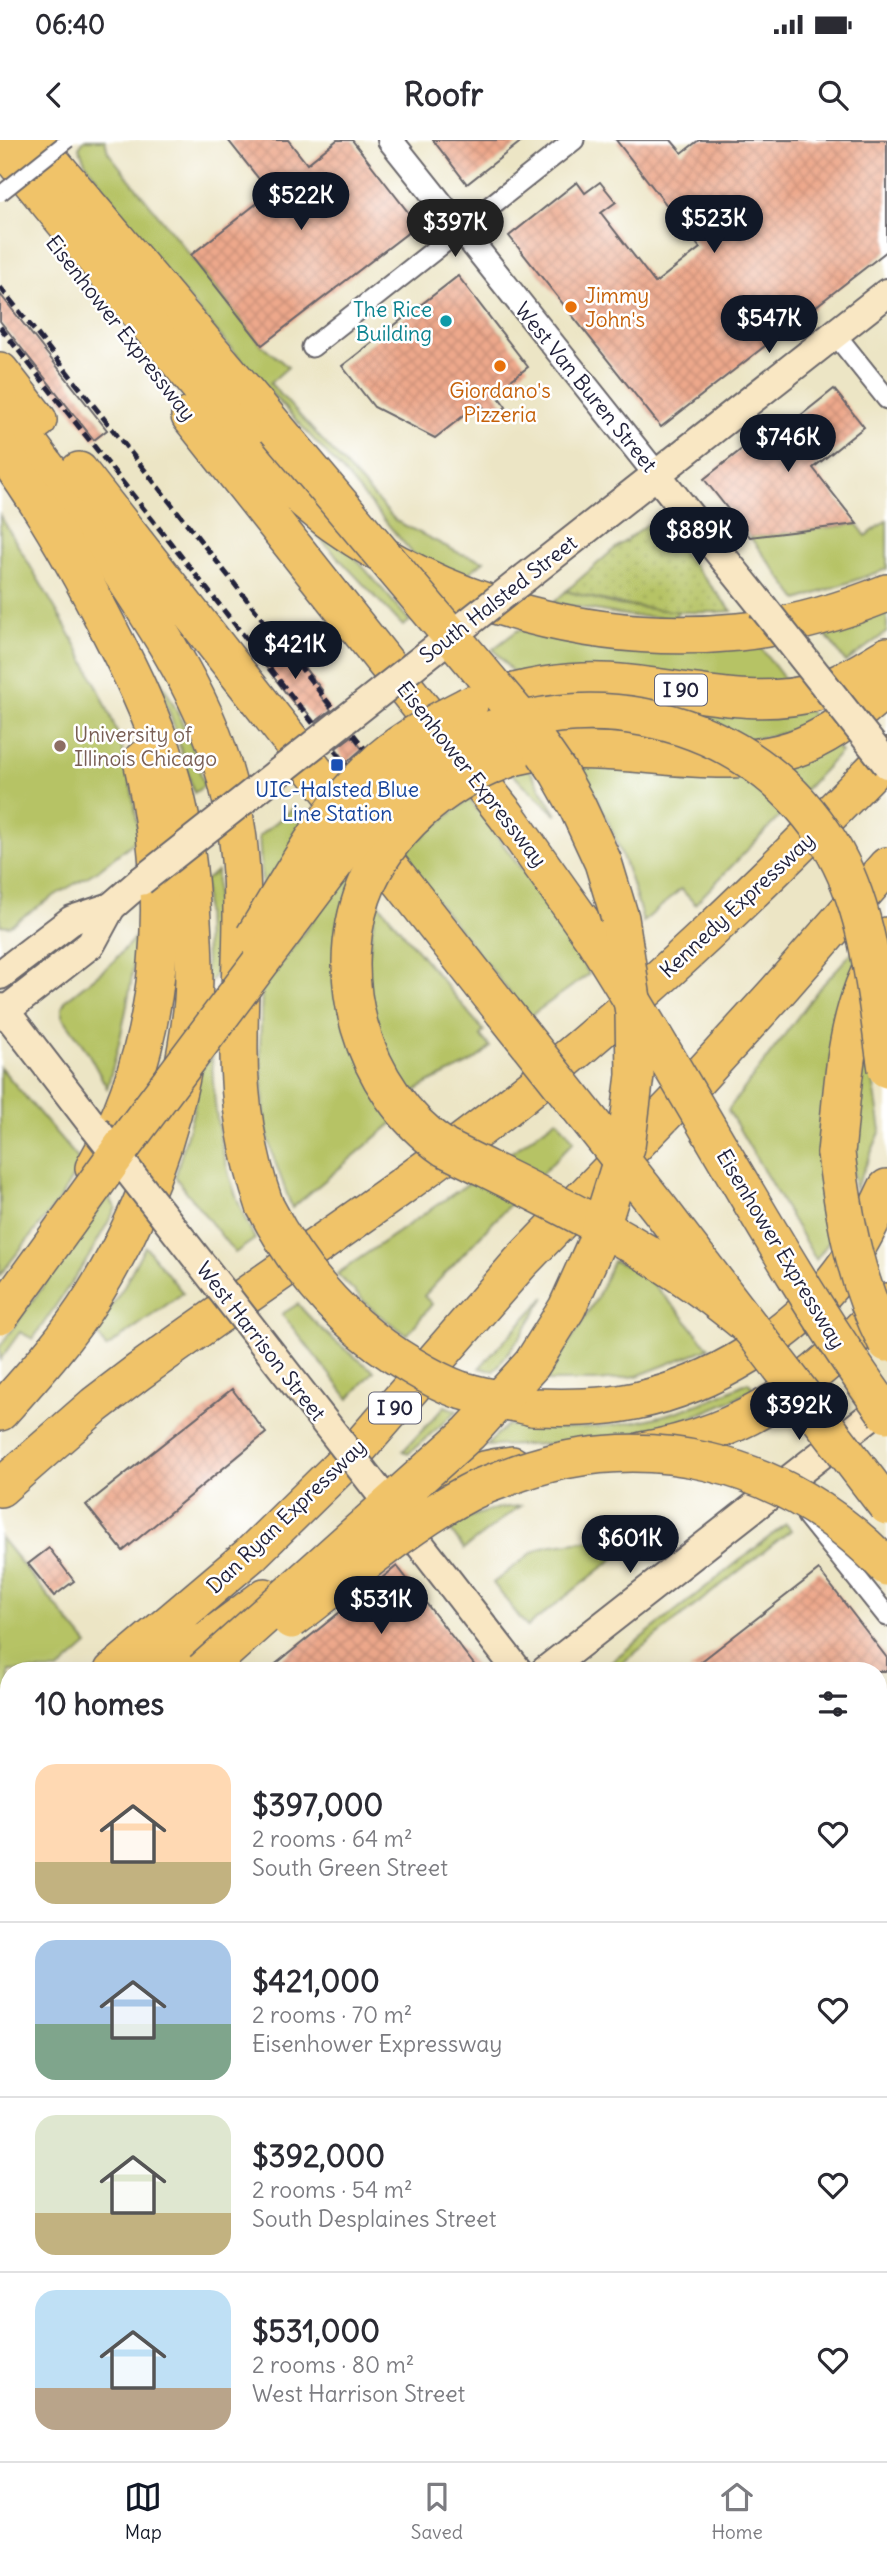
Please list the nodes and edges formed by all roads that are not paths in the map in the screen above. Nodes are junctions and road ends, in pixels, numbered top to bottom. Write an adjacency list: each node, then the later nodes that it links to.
1 (33, 140): 46 (highway, bridge)
2 (68, 140): 7 (street, bridge)
3 (390, 140): 8 (street, West Van Buren Street)
4 (574, 140): 8 (street)
5 (0, 143): 17 (highway)
6 (0, 174): 38 (highway, Eisenhower Expressway, bridge)
7 (0, 194)
8 (461, 229): 11 (street); 16 (street, West Van Buren Street)
9 (887, 293): 10 (main road, South Halsted Street)
10 (835, 334): 13 (street); 16 (main road, South Halsted Street)
11 (312, 347)
12 (0, 372): 34 (highway, bridge)
13 (887, 399)
14 (0, 406): 30 (highway, bridge)
15 (0, 448): 18 (highway)
16 (656, 474): 22 (main road, West Van Buren Street, bridge); 24 (main road, South Halsted Street, bridge)
17 (887, 593)
18 (121, 652): 31 (highway); 37 (highway)
19 (887, 656): 29 (highway, I 90, bridge)
20 (887, 687): 34 (highway, bridge)
21 (887, 756): 40 (highway, Kennedy Expressway)
22 (887, 764)
23 (887, 866): 44 (highway, Dan Ryan Expressway / I 90)
24 (111, 906): 26 (main road, South Halsted Street); 27 (main road, South Halsted Street)
25 (887, 936): 35 (highway, bridge)
26 (0, 974): 27 (main road)
27 (2, 1011): 48 (main road, West Harrison Street, bridge)
28 (887, 1069): 29 (highway, bridge)
29 (164, 1092): 33 (highway, I 90, bridge)
30 (887, 1188)
31 (0, 1296)
32 (887, 1302): 45 (highway)
33 (0, 1315)
34 (754, 1331): 41 (highway, bridge)
35 (887, 1343)
36 (887, 1403): 39 (main road)
37 (0, 1412)
38 (887, 1414)
39 (782, 1486): 43 (street); 49 (main road)
40 (0, 1488)
41 (887, 1506)
42 (887, 1567): 47 (highway, bridge)
43 (887, 1616)
44 (124, 1662)
45 (135, 1662)
46 (213, 1662)
47 (233, 1662)
48 (511, 1662)
49 (557, 1662)

